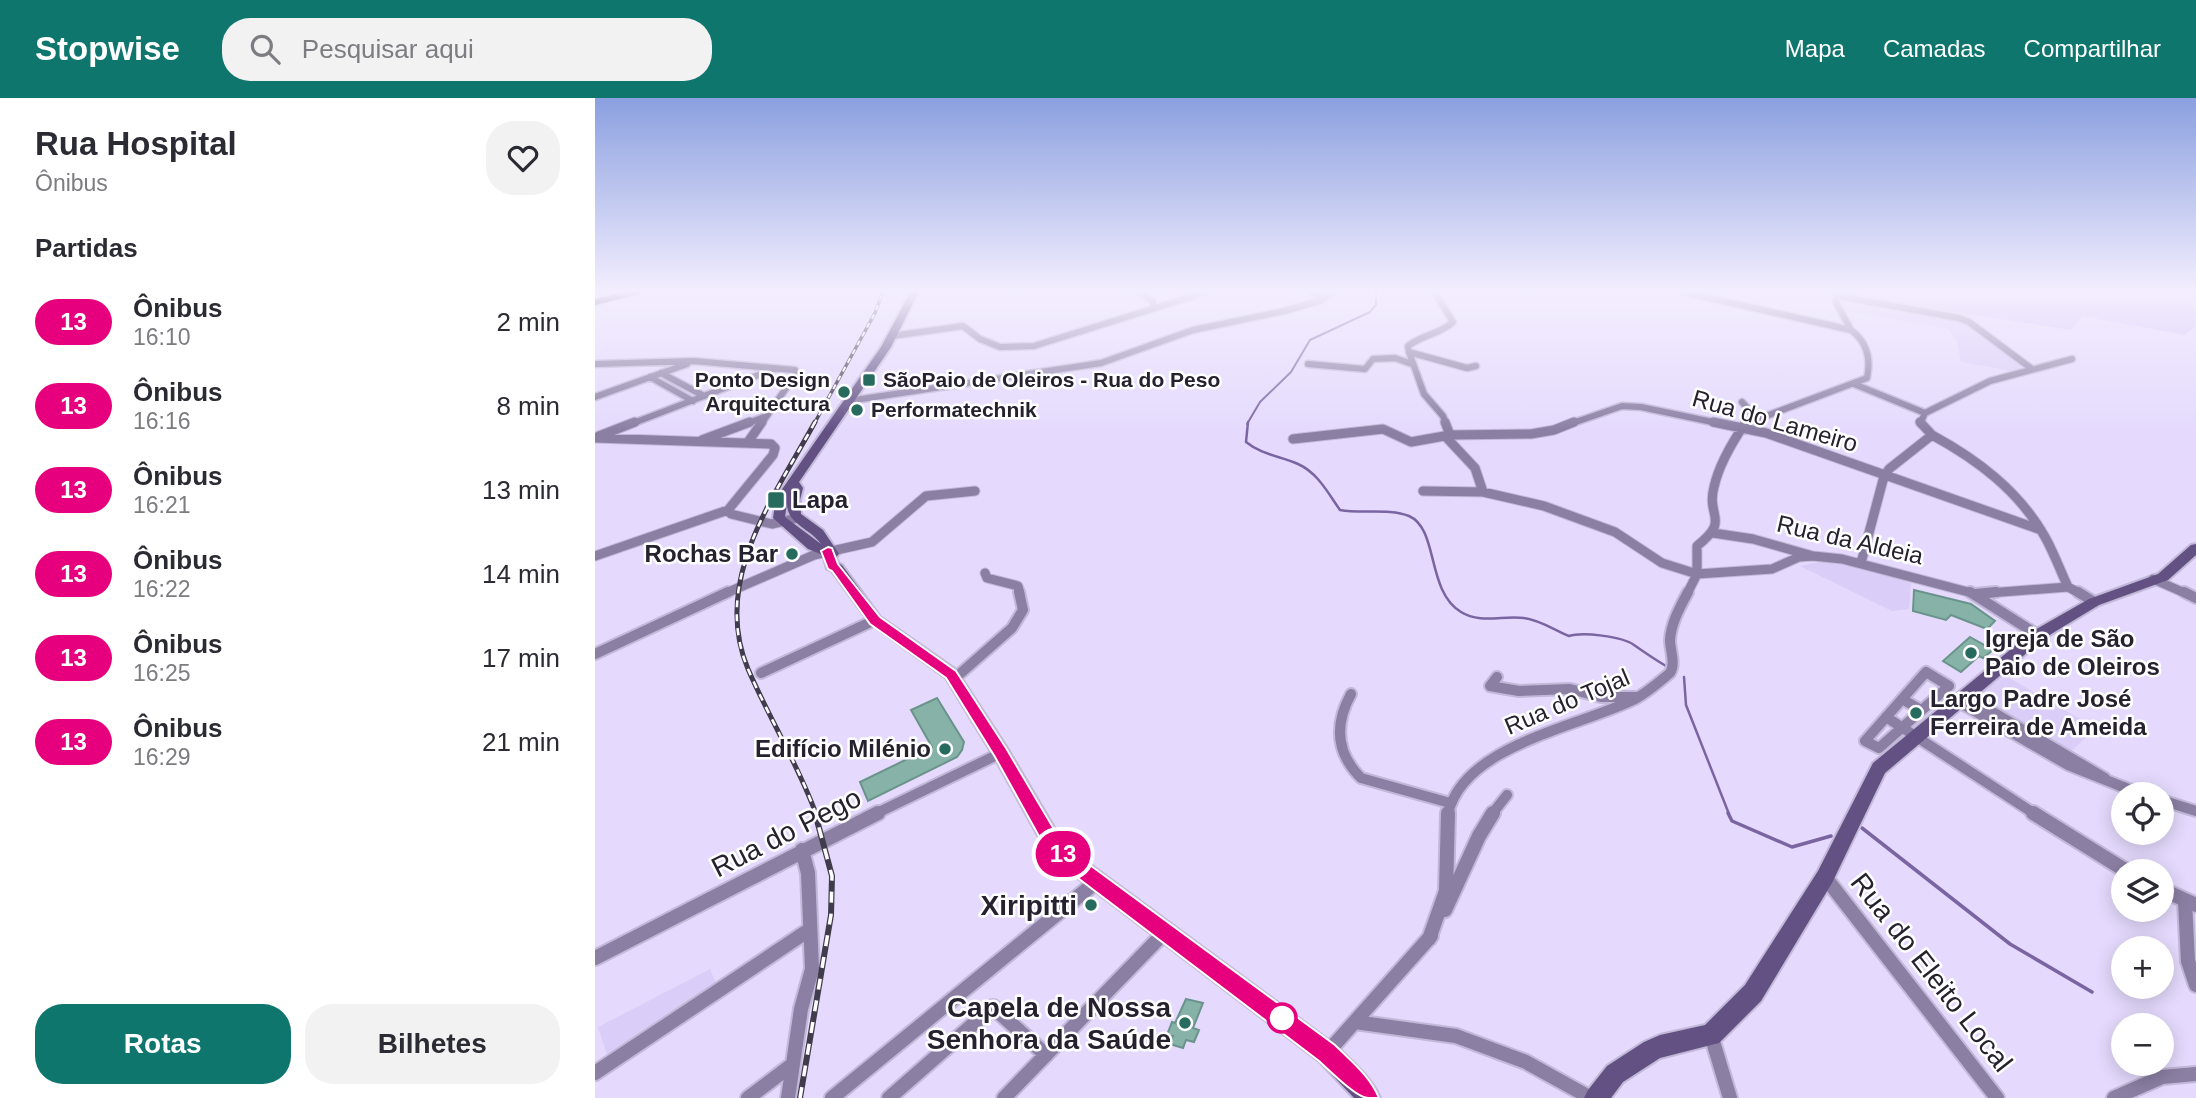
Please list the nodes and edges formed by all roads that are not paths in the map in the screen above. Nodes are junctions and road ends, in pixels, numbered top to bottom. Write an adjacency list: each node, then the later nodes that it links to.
1 (892, 337): 23 (main road)
2 (981, 338): 3 (street)
3 (1063, 338)
4 (1172, 338): 23 (street)
5 (1422, 338): 8 (street)
6 (1859, 338): 19 (street)
7 (1990, 338): 16 (street)
8 (1409, 352): 10 (street); 14 (street)
9 (2072, 359): 16 (street)
10 (1412, 363): 12 (street); 29 (street)
11 (595, 364): 13 (street)
12 (1308, 364)
13 (676, 365): 15 (street); 17 (street)
14 (1476, 366)
15 (775, 368): 20 (street); 26 (street)
16 (2032, 369): 25 (street)
17 (661, 373): 18 (street); 20 (street)
18 (650, 377): 21 (street); 22 (street)
19 (1854, 384): 25 (street); 27 (street)
20 (704, 396): 22 (street)
21 (595, 397)
22 (693, 401): 31 (street)
23 (849, 401): 40 (main road)
24 (1742, 402): 27 (street)
25 (1925, 413): 30 (street)
26 (764, 417): 33 (street); 34 (street)
27 (1756, 418): 28 (street)
28 (1742, 426): 29 (street, Rua do Lameiro); 35 (street, Rua do Lameiro); 42 (street, Rua do Tojal)
29 (1448, 435): 32 (street, Rua do Lameiro); 38 (street)
30 (1932, 435): 35 (street); 41 (street)
31 (595, 438): 33 (street)
32 (1293, 439)
33 (698, 442): 34 (street)
34 (748, 442): 39 (street)
35 (1886, 475): 41 (street, Rua do Lameiro); 47 (street)
36 (975, 491): 44 (street)
37 (1423, 491): 38 (street)
38 (1483, 492): 49 (street)
39 (728, 510): 40 (street); 45 (street)
40 (790, 520): 44 (main road)
41 (2041, 530): 51 (street)
42 (1713, 533): 46 (street, Rua da Aldeia); 49 (street, Rua do Tojal)
43 (2196, 548): 50 (main road)
44 (828, 551): 55 (main road); 57 (street)
45 (595, 556)
46 (1813, 556): 47 (street, Rua da Aldeia); 49 (street)
47 (1861, 563): 52 (street, Rua da Aldeia)
48 (985, 573): 60 (street)
49 (1697, 574): 62 (street, Rua do Tojal)
50 (2154, 579): 53 (street); 54 (main road)
51 (2068, 587): 52 (street); 54 (street)
52 (1976, 594): 56 (street)
53 (2196, 598)
54 (2094, 602): 56 (main road)
55 (875, 620): 58 (street); 60 (main road)
56 (2038, 635): 63 (main road)
57 (595, 654)
58 (761, 673)
59 (1497, 677): 62 (street)
60 (954, 679): 68 (main road)
61 (1351, 694): 71 (street)
62 (1637, 698): 71 (street, Rua do Tojal)
63 (1960, 698): 67 (main road); 69 (street)
64 (1902, 699): 65 (street); 65 (street); 66 (street)
65 (1921, 710): 67 (street)
66 (1886, 718): 67 (street); 67 (street)
67 (1907, 732): 75 (street); 76 (main road)
68 (1001, 753): 74 (street, Rua do Pego); 77 (main road)
69 (2111, 786)
70 (1507, 795): 82 (street)
71 (1450, 803): 82 (street)
72 (2174, 804): 73 (street)
73 (2196, 811)
74 (802, 850): 80 (street); 83 (street, Rua do Pego)
75 (2111, 863)
76 (1825, 877): 86 (main road); 100 (street, Rua do Eleito Local)
77 (1096, 882): 81 (main road); 94 (street)
78 (2174, 895): 79 (street)
79 (2191, 903): 84 (street)
80 (809, 930): 89 (street); 90 (street)
81 (1165, 932): 87 (main road); 88 (street)
82 (1429, 939): 85 (street)
83 (595, 958)
84 (2196, 985)
85 (1355, 1022): 87 (street); 98 (street)
86 (1711, 1035): 98 (main road); 99 (street)
87 (1327, 1053): 97 (main road)
88 (1046, 1055): 95 (street); 96 (street)
89 (793, 1064): 92 (street); 93 (street)
90 (595, 1073)
91 (2196, 1074): 101 (street)
92 (748, 1098)
93 (788, 1098)
94 (832, 1098)
95 (889, 1098)
96 (1004, 1098)
97 (1368, 1098)
98 (1593, 1098)
99 (1730, 1098)
100 (1997, 1098)
101 (2114, 1098)

